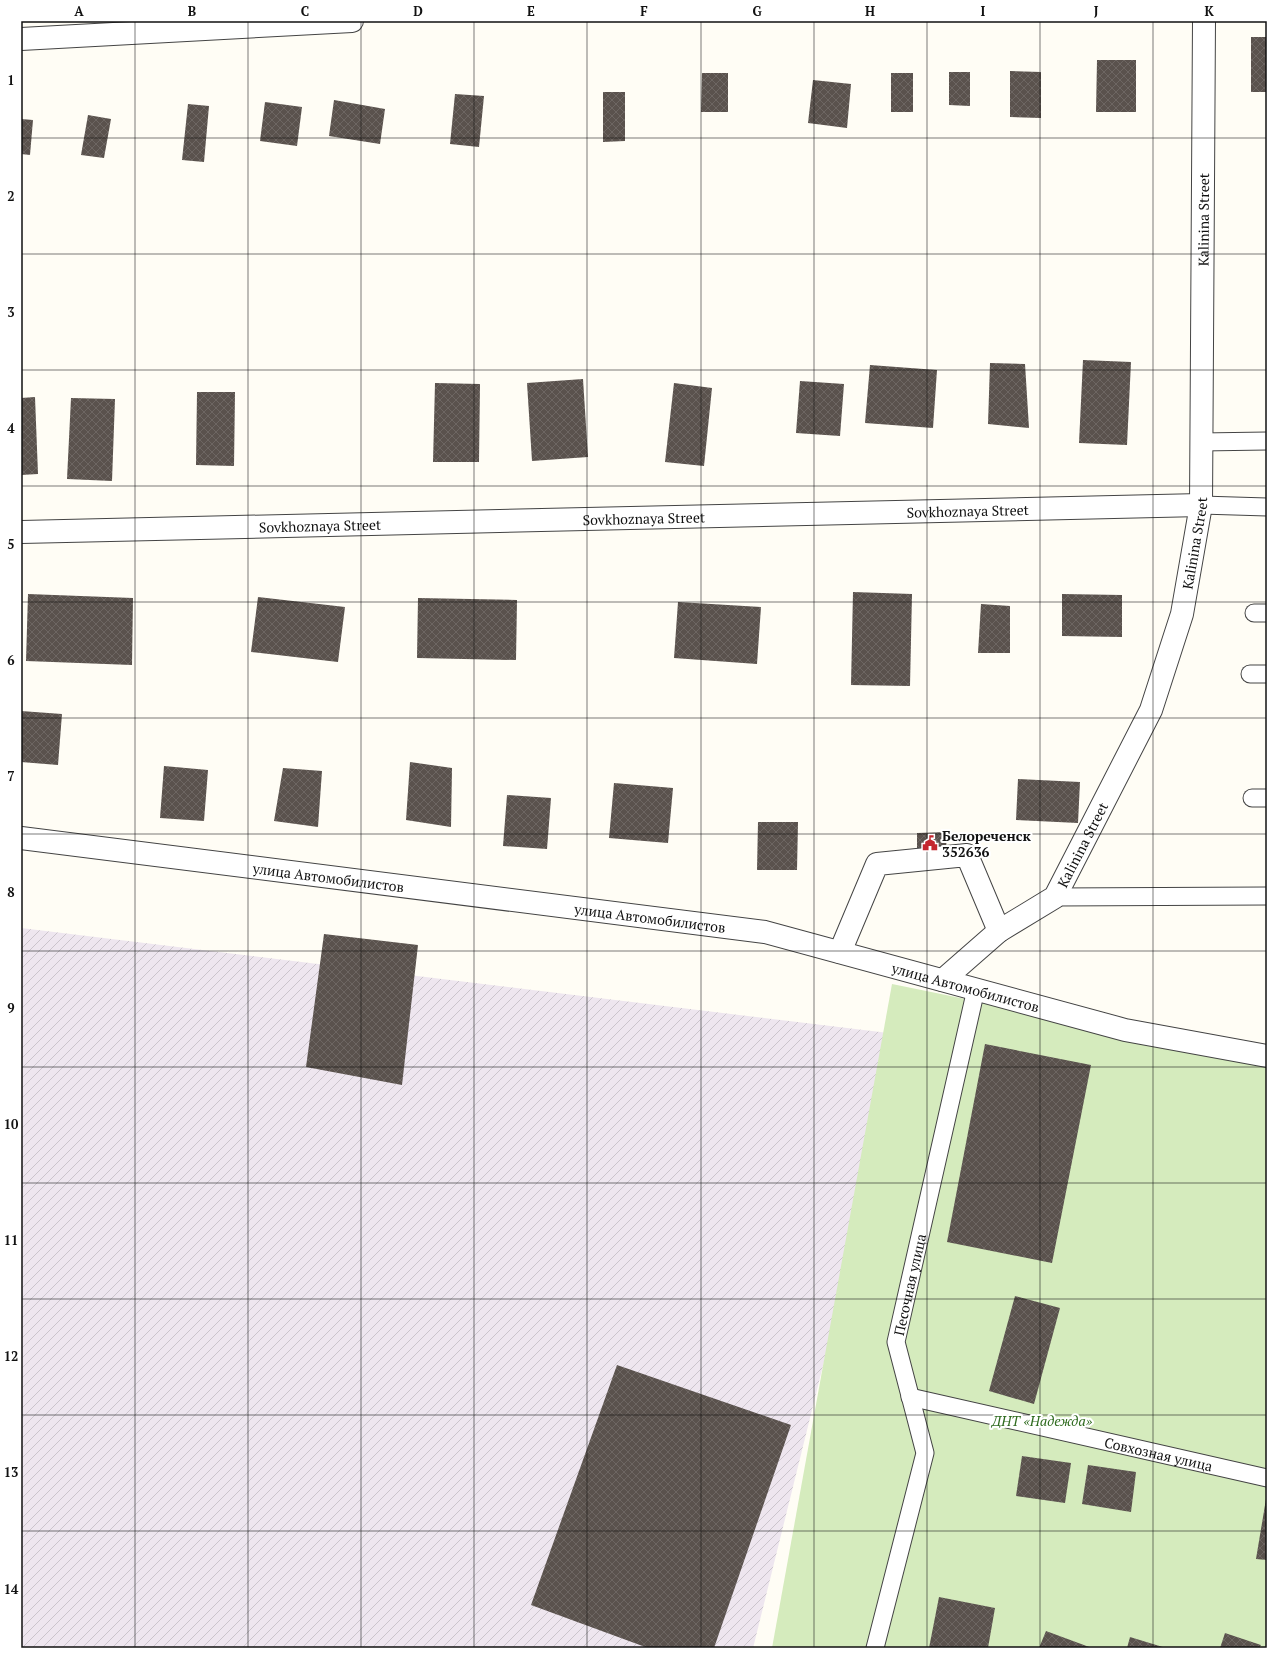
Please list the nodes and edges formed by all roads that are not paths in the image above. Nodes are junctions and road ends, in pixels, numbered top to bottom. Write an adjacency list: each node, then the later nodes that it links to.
1 (352, 21): 3 (street)
2 (1204, 21): 5 (street, Kalinina Street)
3 (21, 39)
4 (1267, 441): 5 (lane)
5 (1201, 442): 6 (street, Kalinina Street)
6 (1201, 505): 7 (lane, Sovkhoznaya Street); 8 (street, Sovkhoznaya Street); 13 (street, Kalinina Street)
7 (1267, 507)
8 (21, 532)
9 (1250, 674): 10 (lane)
10 (1267, 674)
11 (21, 838): 15 (street, улица Автомобилистов)
12 (1267, 896): 13 (lane)
13 (1055, 897): 14 (street, Kalinina Street)
14 (999, 931): 15 (street); 16 (street, Kalinina Street)
15 (840, 952): 16 (street, улица Автомобилистов)
16 (943, 980): 17 (street, улица Автомобилистов)
17 (976, 989): 18 (street, улица Автомобилистов); 19 (lane, Песочная улица)
18 (1267, 1056)
19 (910, 1397): 20 (lane, Совхозная улица); 21 (lane, Песочная улица)
20 (1267, 1478)
21 (874, 1648)

